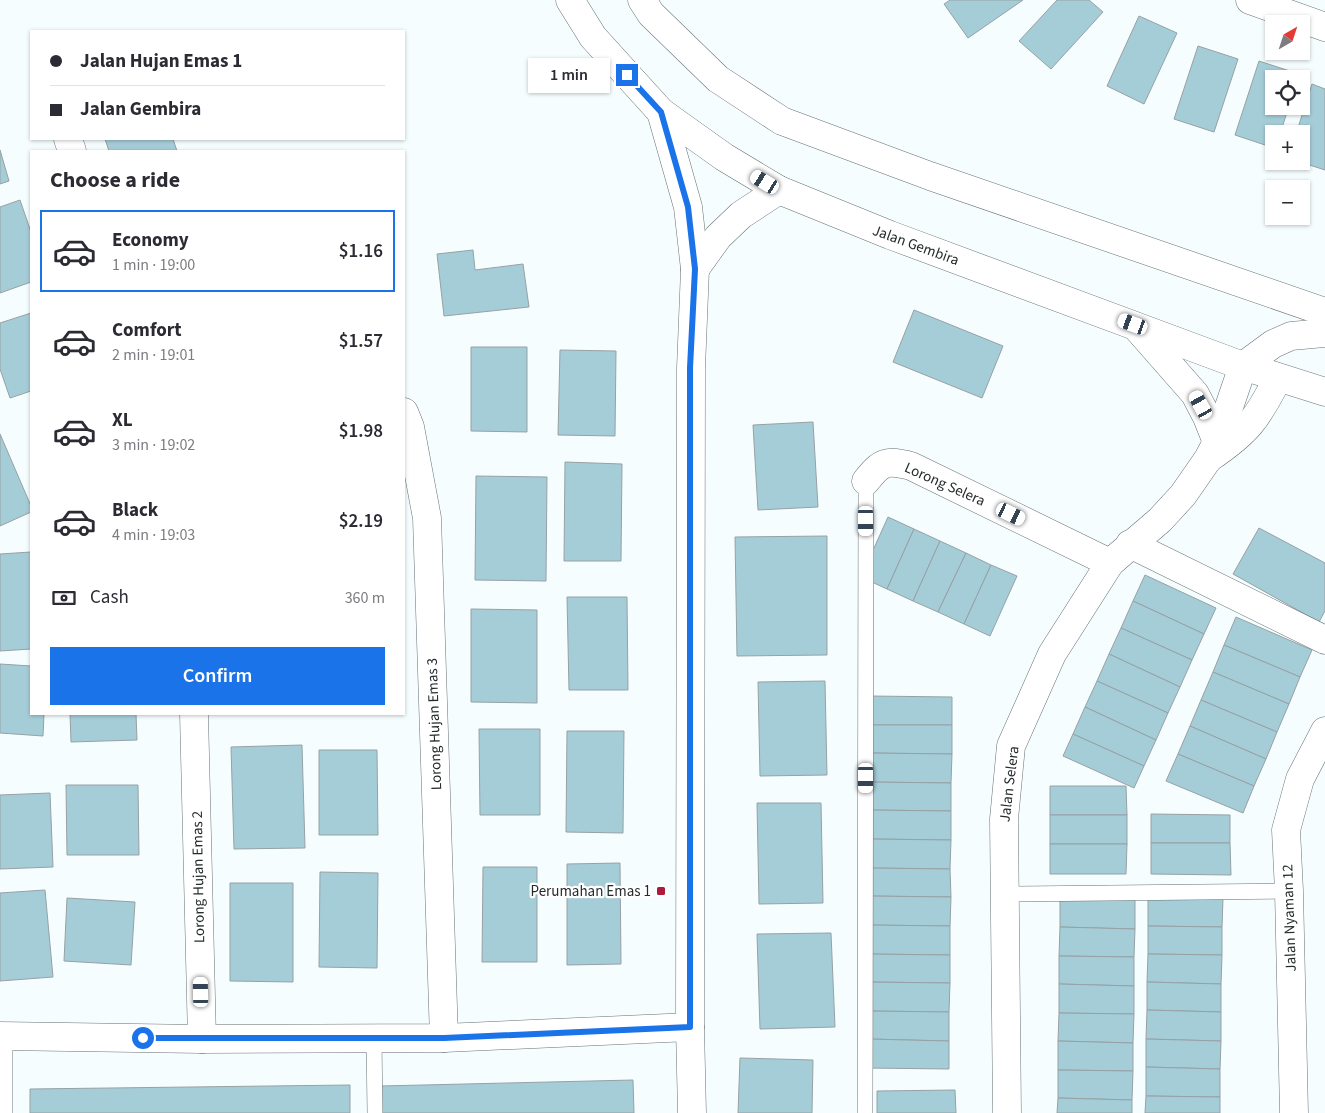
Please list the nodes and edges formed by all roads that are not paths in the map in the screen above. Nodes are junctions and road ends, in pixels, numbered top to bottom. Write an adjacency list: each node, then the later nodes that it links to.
1 (570, 0): 5 (street, Jalan Gembira)
2 (642, 0): 8 (street)
3 (1250, 0): 4 (street)
4 (1325, 27)
5 (661, 112): 6 (street, Jalan Gembira); 7 (street)
6 (778, 190): 7 (street); 9 (street, Jalan Gembira)
7 (695, 269): 24 (street)
8 (1325, 312)
9 (1133, 324): 11 (street, Jalan Gembira); 15 (street)
10 (1325, 334): 11 (street)
11 (1243, 366): 12 (street, Jalan Gembira); 15 (street, Jalan Selera)
12 (1278, 378): 13 (street, Jalan Gembira); 15 (street, Jalan Selera)
13 (1325, 392)
14 (405, 414): 27 (street, Lorong Hujan Emas 3)
15 (1213, 451): 17 (street, Jalan Selera)
16 (866, 482): 18 (street, Lorong Selera); 32 (lane)
17 (1130, 544): 18 (street, Jalan Selera); 19 (street)
18 (1110, 563): 23 (street, Jalan Selera)
19 (1325, 640)
20 (194, 715): 28 (street, Lorong Hujan Emas 2)
21 (1325, 732): 22 (street, Jalan Nyaman 12)
22 (1290, 891): 23 (lane); 34 (street, Jalan Nyaman 12)
23 (1006, 894): 33 (street, Jalan Selera)
24 (690, 1027): 27 (street); 31 (street)
25 (3, 1036): 28 (street); 29 (lane)
26 (374, 1038): 27 (street); 28 (street); 30 (lane)
27 (444, 1038)
28 (202, 1040)
29 (6, 1113)
30 (375, 1113)
31 (692, 1113)
32 (865, 1113)
33 (1007, 1113)
34 (1294, 1113)

